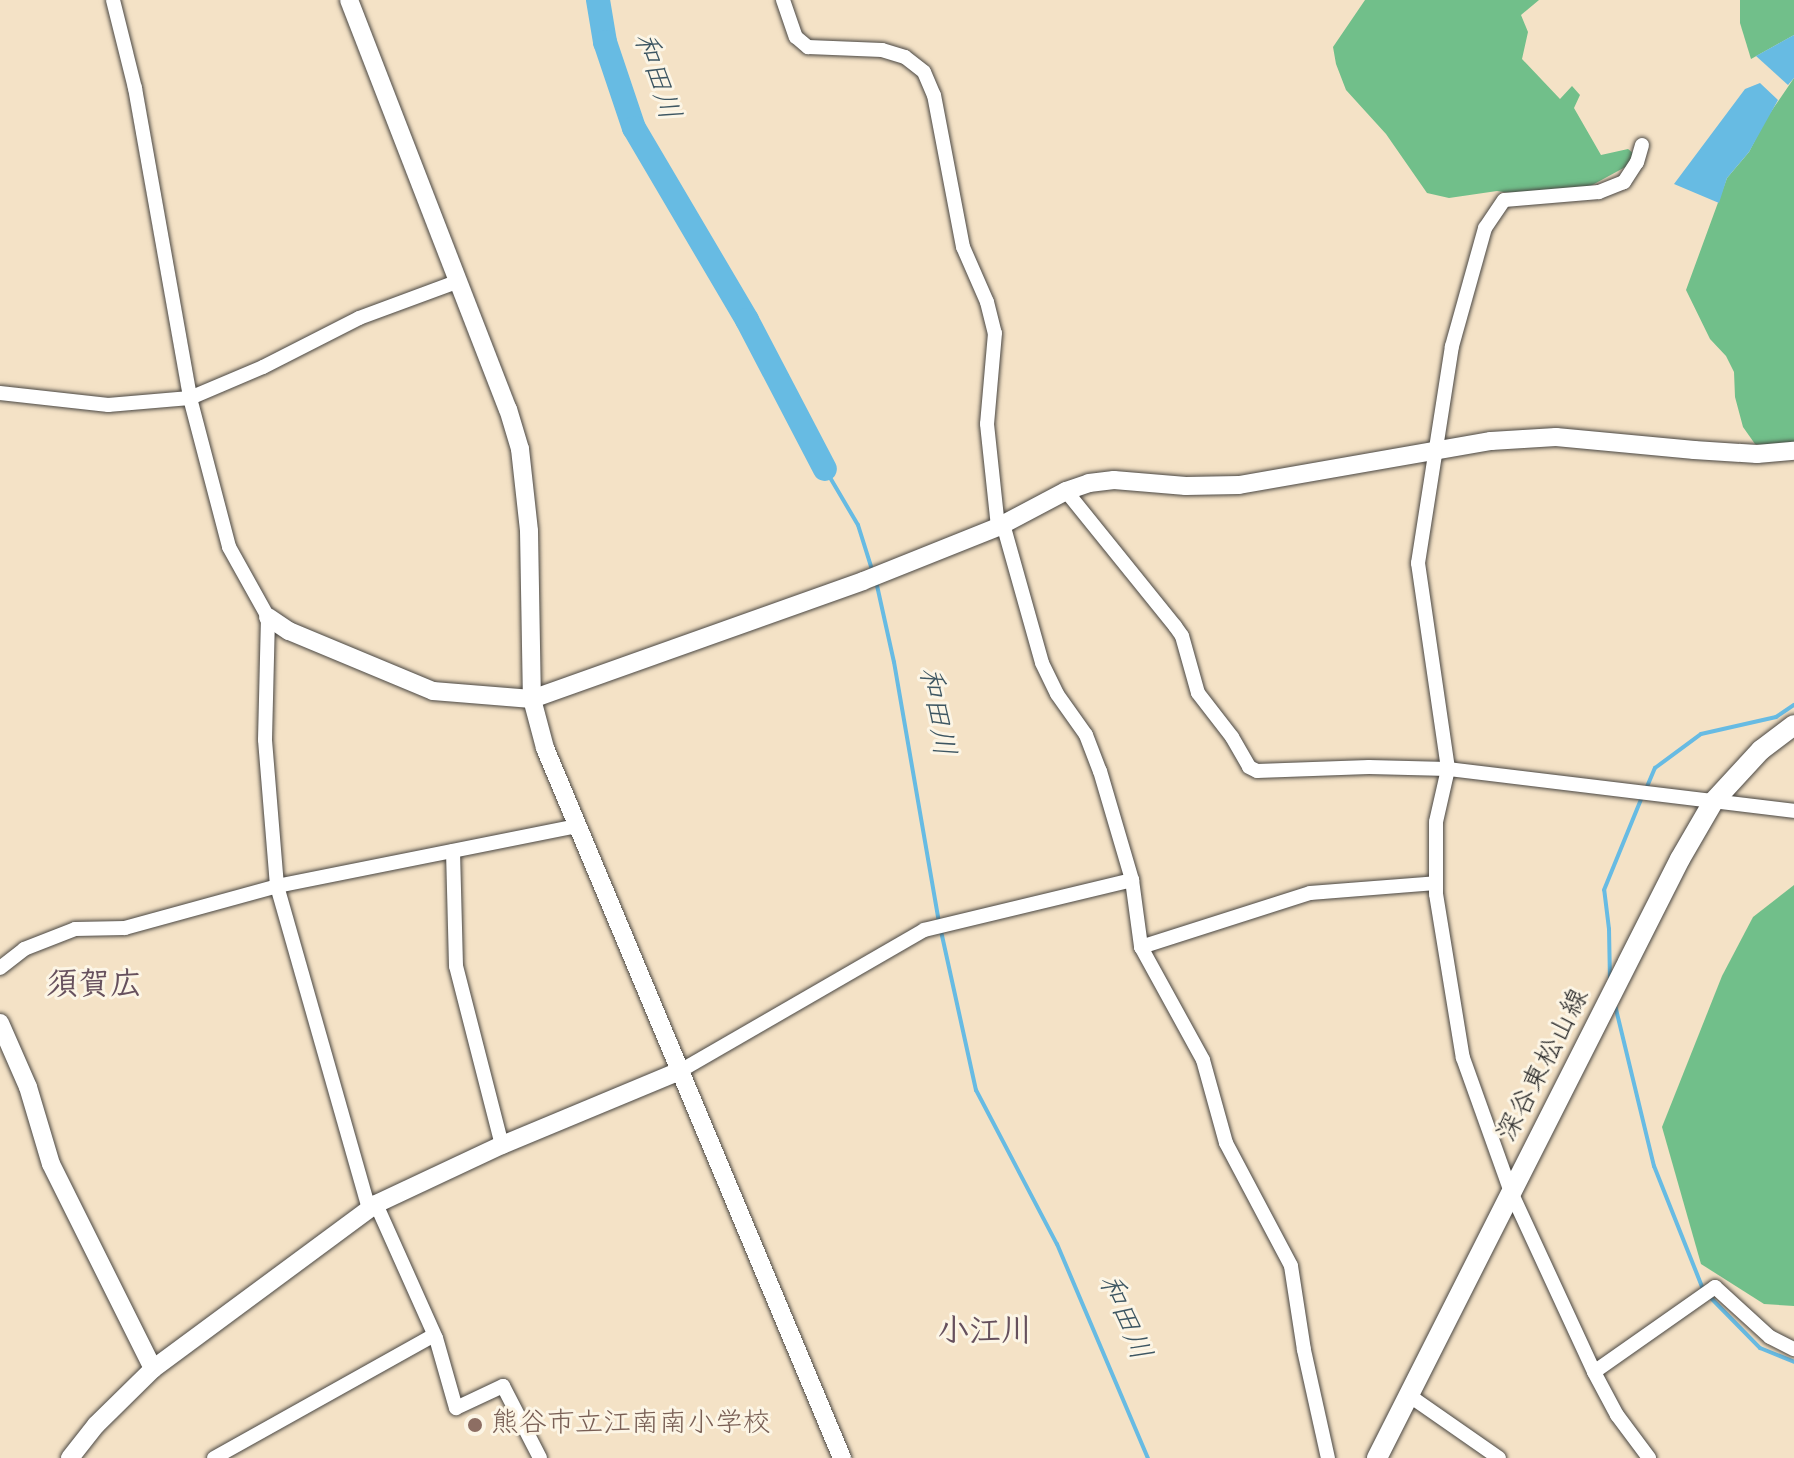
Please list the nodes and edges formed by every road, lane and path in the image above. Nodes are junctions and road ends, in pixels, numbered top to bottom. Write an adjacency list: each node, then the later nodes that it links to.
1 (113, 0): 7 (street)
2 (349, 0): 5 (street)
3 (783, 0): 11 (street)
4 (1642, 145): 9 (street)
5 (459, 281): 7 (street); 13 (street)
6 (0, 393): 7 (street)
7 (190, 398): 12 (street)
8 (1794, 451): 9 (street)
9 (1433, 453): 10 (street); 15 (street)
10 (1066, 491): 11 (street); 15 (street)
11 (1000, 526): 13 (street); 20 (street)
12 (268, 617): 13 (street); 22 (street)
13 (532, 699): 18 (street)
14 (1794, 725): 16 (main road, 深谷東松山線)
15 (1448, 769): 16 (street); 21 (street)
16 (1713, 802): 17 (street); 28 (main road, 深谷東松山線)
17 (1794, 811)
18 (577, 826): 19 (street); 26 (street)
19 (453, 851): 22 (street); 27 (street)
20 (1132, 880): 23 (street); 26 (street)
21 (1436, 883): 23 (street); 28 (street)
22 (277, 886): 24 (street); 29 (street)
23 (1141, 947): 40 (street)
24 (0, 968)
25 (0, 1023): 32 (street)
26 (680, 1071): 27 (street); 39 (street)
27 (502, 1145): 29 (street)
28 (1511, 1192): 33 (street); 34 (main road, 深谷東松山線)
29 (373, 1207): 30 (street); 32 (street)
30 (434, 1335): 37 (street); 38 (street)
31 (1794, 1349): 33 (street)
32 (153, 1369): 36 (street)
33 (1594, 1372): 35 (street)
34 (1407, 1394): 41 (main road, 深谷東松山線); 42 (street)
35 (1647, 1457)
36 (70, 1458)
37 (214, 1458)
38 (540, 1458)
39 (842, 1458)
40 (1328, 1458)
41 (1377, 1458)
42 (1499, 1458)

